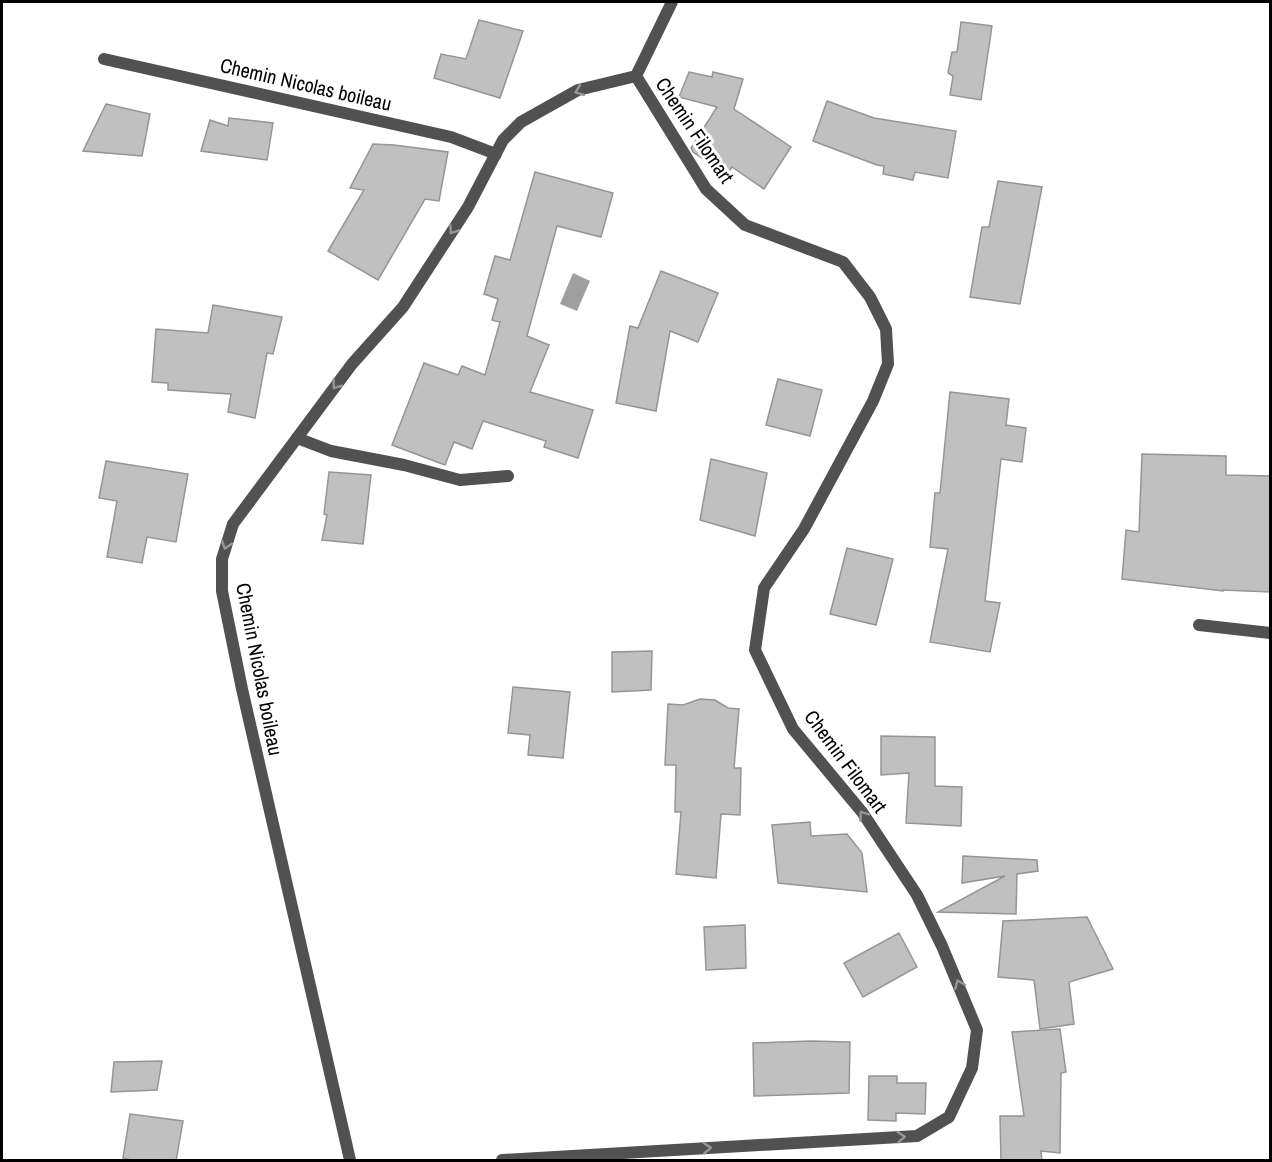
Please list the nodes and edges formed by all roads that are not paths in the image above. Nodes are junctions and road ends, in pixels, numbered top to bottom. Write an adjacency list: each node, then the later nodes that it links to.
1 (672, 2): 3 (street, Chemin Filomart)
2 (104, 59): 4 (street, Chemin Nicolas boileau)
3 (636, 76): 4 (street, Chemin Nicolas boileau, one-way to 4); 10 (street, Chemin Filomart, one-way to 3)
4 (496, 154): 5 (street, Chemin Nicolas boileau, one-way to 5)
5 (297, 438): 6 (street); 9 (street, Chemin Nicolas boileau, one-way to 9)
6 (508, 477)
7 (1199, 625): 8 (street)
8 (1270, 633)
9 (350, 1161)
10 (501, 1161)

